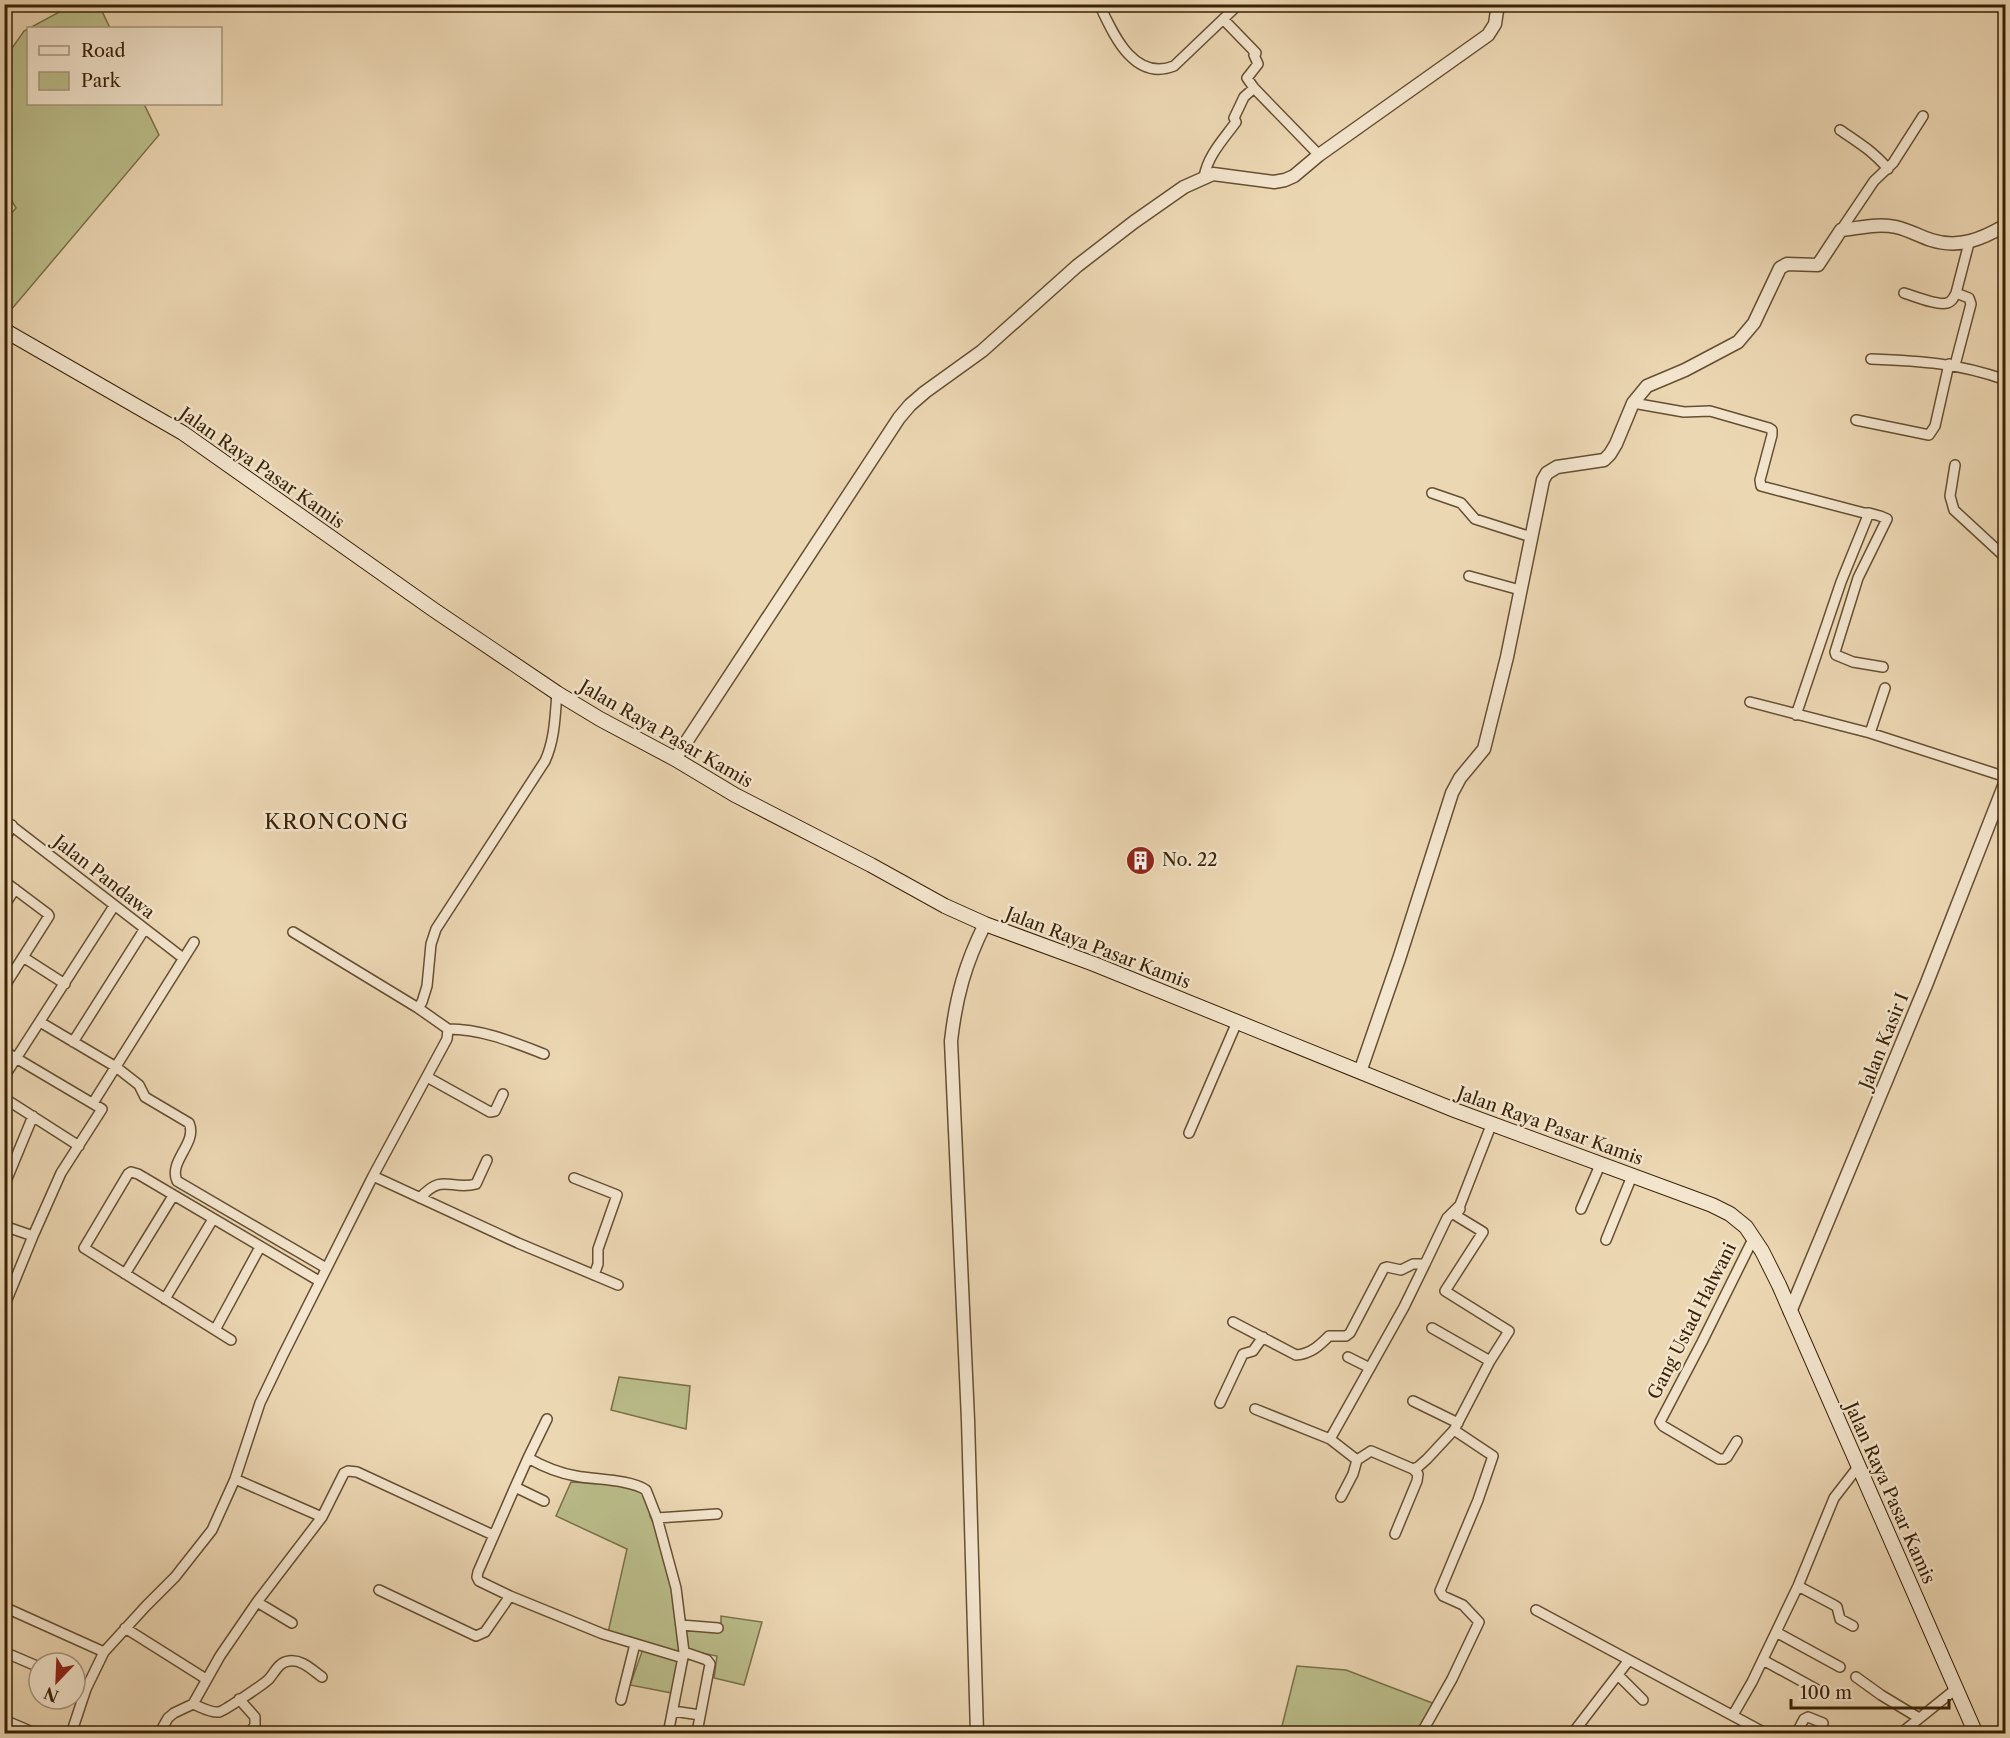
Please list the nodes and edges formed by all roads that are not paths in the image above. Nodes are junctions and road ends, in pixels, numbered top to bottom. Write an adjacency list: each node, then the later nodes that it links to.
1 (1099, 4): 4 (street)
2 (1239, 4): 4 (street)
3 (1498, 4): 8 (street)
4 (1223, 19): 5 (street)
5 (1254, 88): 8 (street); 10 (street)
6 (1923, 116): 9 (street)
7 (1840, 130): 9 (street)
8 (1319, 155): 10 (street)
9 (1888, 169): 12 (street)
10 (1204, 177): 35 (street)
11 (2006, 225): 13 (street)
12 (1841, 230): 13 (street); 20 (street)
13 (1969, 243): 15 (street)
14 (1904, 293): 15 (street)
15 (1956, 293): 18 (street)
16 (4, 330): 31 (main road, Jalan Raya Pasar Kamis)
17 (1871, 359): 18 (street)
18 (1952, 365): 19 (street); 21 (street)
19 (2005, 380)
20 (1632, 403): 24 (street); 25 (street)
21 (1856, 420)
22 (1955, 465): 26 (street)
23 (1432, 493): 25 (street)
24 (1869, 513): 29 (street); 33 (street)
25 (1531, 537): 28 (street)
26 (2006, 558)
27 (1469, 576): 28 (street)
28 (1520, 590): 60 (street)
29 (1883, 667)
30 (1885, 688): 34 (street)
31 (557, 693): 35 (main road, Jalan Raya Pasar Kamis); 51 (street)
32 (1750, 702): 33 (street)
33 (1796, 715): 34 (street)
34 (1870, 733): 36 (street)
35 (675, 759): 43 (main road, Jalan Raya Pasar Kamis)
36 (2006, 779): 93 (street, Jalan Kasir I)
37 (8, 822): 38 (street); 42 (street, Jalan Pandawa)
38 (4, 841)
39 (4, 881): 40 (street)
40 (15, 890): 41 (street); 47 (street)
41 (4, 906)
42 (114, 906): 44 (street, Jalan Pandawa); 49 (street)
43 (985, 924): 53 (main road, Jalan Raya Pasar Kamis); 167 (street)
44 (144, 930): 48 (street, Jalan Pandawa); 55 (street)
45 (293, 932): 51 (street)
46 (194, 942): 48 (street)
47 (23, 957): 49 (street); 50 (street)
48 (183, 958): 59 (street)
49 (65, 984): 52 (street)
50 (4, 987)
51 (418, 1008): 54 (street)
52 (40, 1022): 55 (street); 58 (street)
53 (1237, 1022): 60 (main road, Jalan Raya Pasar Kamis); 68 (street)
54 (448, 1029): 57 (street); 62 (street)
55 (73, 1042): 59 (street)
56 (4, 1051): 58 (street)
57 (544, 1054)
58 (16, 1058): 61 (street); 65 (street)
59 (116, 1067): 65 (street); 86 (street)
60 (1360, 1072): 67 (main road, Jalan Raya Pasar Kamis)
61 (4, 1077)
62 (427, 1077): 63 (street); 72 (street)
63 (503, 1094)
64 (4, 1098): 66 (street)
65 (93, 1104): 69 (street)
66 (33, 1116): 69 (street); 75 (street)
67 (1494, 1123): 71 (main road, Jalan Raya Pasar Kamis); 85 (street); 100 (street)
68 (1189, 1133)
69 (78, 1146): 81 (street)
70 (487, 1160): 77 (street)
71 (1600, 1165): 73 (main road, Jalan Raya Pasar Kamis); 78 (street)
72 (372, 1176): 77 (street); 86 (street)
73 (1632, 1176): 82 (main road, Jalan Raya Pasar Kamis); 83 (street)
74 (574, 1178): 88 (street)
75 (4, 1185)
76 (173, 1196): 79 (street); 87 (street); 87 (street)
77 (420, 1198): 88 (street)
78 (1581, 1209)
79 (213, 1219): 84 (street); 91 (street)
80 (4, 1226): 81 (street)
81 (33, 1236): 92 (street)
82 (1754, 1237): 93 (main road, Jalan Raya Pasar Kamis); 108 (street, Gang Ustad Halwani)
83 (1606, 1240)
84 (260, 1247): 89 (street); 96 (street)
85 (1425, 1264): 97 (street); 101 (street)
86 (326, 1268): 89 (street)
87 (125, 1274): 91 (street)
88 (594, 1275): 90 (street)
89 (319, 1281): 113 (street)
90 (618, 1285)
91 (165, 1299): 96 (street)
92 (4, 1307)
93 (1790, 1311): 111 (main road, Jalan Raya Pasar Kamis)
94 (1233, 1322): 97 (street)
95 (1432, 1328): 100 (street)
96 (215, 1330): 98 (street)
97 (1263, 1337): 103 (street)
98 (231, 1340)
99 (1348, 1357): 101 (street)
100 (1490, 1361): 106 (street)
101 (1370, 1368): 107 (street)
102 (1413, 1401): 106 (street)
103 (1220, 1403)
104 (1255, 1409): 107 (street)
105 (547, 1419): 109 (street)
106 (1456, 1427): 112 (street); 168 (street)
107 (1330, 1439): 110 (street)
108 (1737, 1441)
109 (528, 1458): 114 (street); 119 (street)
110 (1357, 1460): 112 (street); 115 (street)
111 (1858, 1467): 122 (street); 147 (main road, Jalan Raya Pasar Kamis)
112 (1413, 1469): 120 (street)
113 (235, 1479): 118 (street); 131 (street)
114 (515, 1487): 116 (street); 121 (street)
115 (1341, 1497)
116 (544, 1501)
117 (717, 1514): 119 (street)
118 (322, 1517): 121 (street); 125 (street)
119 (657, 1518): 129 (street)
120 (1395, 1534)
121 (493, 1535): 124 (street)
122 (1798, 1586): 130 (street); 133 (street)
123 (379, 1590): 124 (street)
124 (510, 1596): 134 (street)
125 (257, 1602): 128 (street); 145 (street)
126 (4, 1607): 135 (street)
127 (1536, 1610): 138 (street)
128 (292, 1623)
129 (681, 1625): 132 (street); 137 (street)
130 (1853, 1626)
131 (125, 1628): 135 (street); 145 (street)
132 (718, 1628)
133 (1776, 1632): 139 (street); 141 (street)
134 (635, 1644): 137 (street); 150 (street)
135 (104, 1652): 146 (street)
136 (6, 1655): 140 (street)
137 (683, 1655): 154 (street); 155 (street)
138 (1629, 1660): 142 (street); 156 (street)
139 (1763, 1660): 148 (street); 156 (street)
140 (27, 1663)
141 (1840, 1667)
142 (1618, 1675): 151 (street); 160 (street)
143 (322, 1677): 149 (street)
144 (1856, 1677): 157 (street)
145 (206, 1679): 152 (street)
146 (87, 1687)
147 (1957, 1688): 157 (street); 173 (main road, Jalan Raya Pasar Kamis)
148 (1816, 1689)
149 (239, 1699): 152 (street); 164 (street)
150 (621, 1700)
151 (1642, 1700)
152 (193, 1704): 163 (street)
153 (79, 1711): 162 (street)
154 (673, 1711): 155 (street); 165 (street)
155 (700, 1715): 166 (street)
156 (1733, 1715): 170 (street)
157 (1920, 1718): 172 (street)
158 (4, 1720): 161 (street)
159 (1822, 1723): 171 (street)
160 (1575, 1730): 169 (street)
161 (37, 1734)
162 (71, 1734)
163 (159, 1734)
164 (249, 1734)
165 (668, 1734)
166 (700, 1734)
167 (977, 1734)
168 (1421, 1734)
169 (1591, 1734)
170 (1767, 1734)
171 (1796, 1734)
172 (1900, 1734)
173 (1976, 1734)

